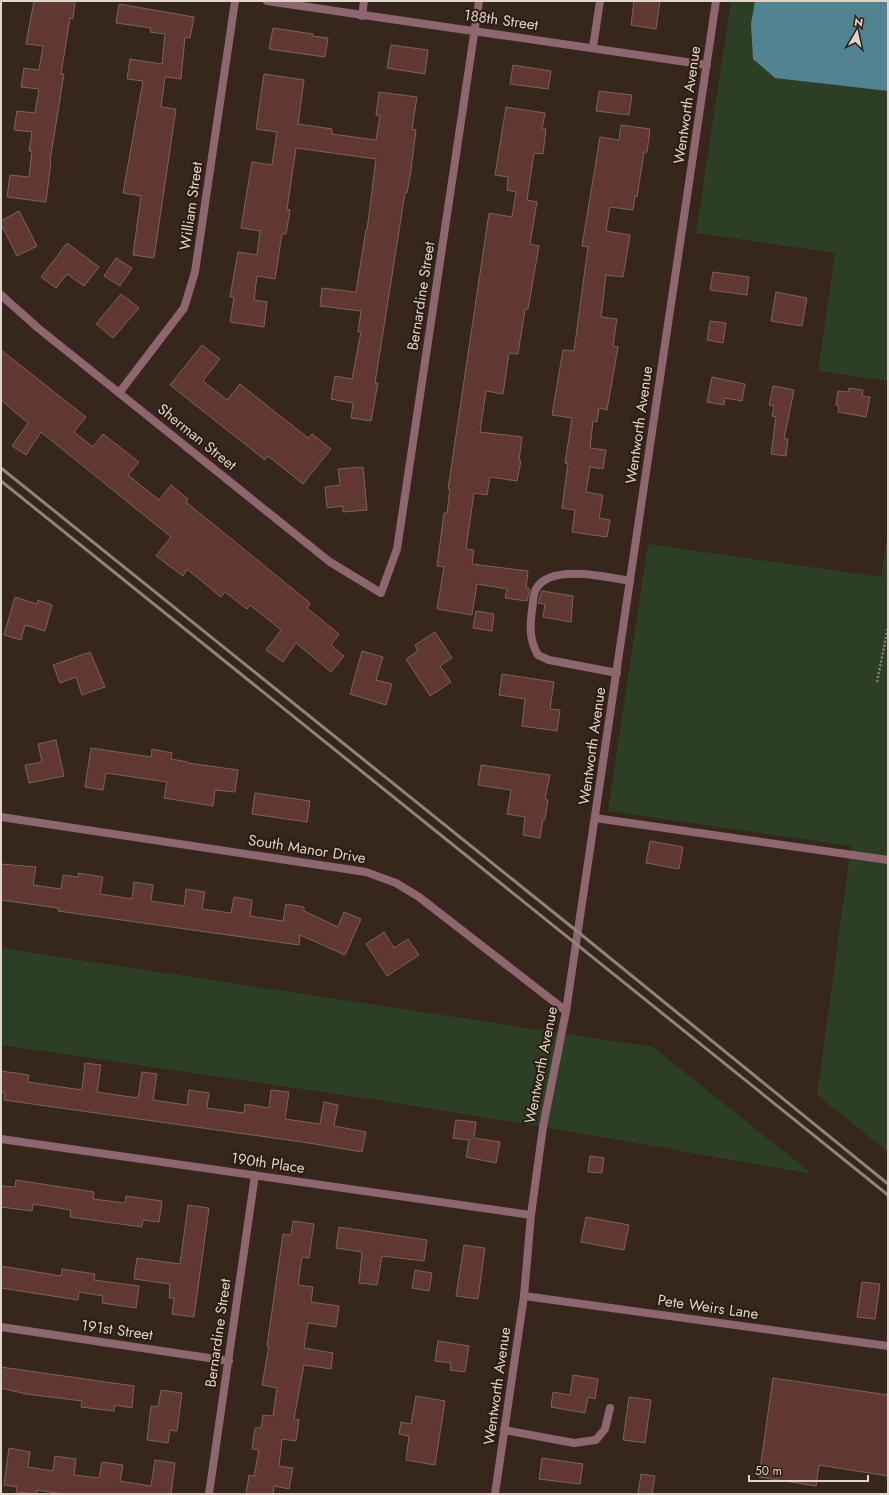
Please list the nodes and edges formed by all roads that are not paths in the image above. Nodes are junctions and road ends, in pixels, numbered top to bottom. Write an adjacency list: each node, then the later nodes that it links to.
1 (235, 1): 12 (street, William Street)
2 (267, 1): 7 (street, 188th Street)
3 (364, 1): 7 (street)
4 (479, 1): 8 (street, Bernardine Street)
5 (600, 1): 9 (street)
6 (716, 1): 10 (street, Wentworth Avenue)
7 (362, 16): 8 (street, 188th Street)
8 (474, 30): 9 (street, 188th Street); 14 (street, Bernardine Street)
9 (593, 47): 10 (street, 188th Street)
10 (707, 65): 13 (street, Wentworth Avenue)
11 (1, 295): 12 (street, Sherman Street)
12 (119, 393): 14 (street, Sherman Street)
13 (630, 580): 15 (street, Wentworth Avenue); 15 (street)
14 (381, 593)
15 (616, 673): 17 (street, Wentworth Avenue)
16 (1, 817): 19 (street, South Manor Drive)
17 (595, 818): 18 (street); 19 (street, Wentworth Avenue)
18 (888, 860)
19 (566, 1011): 22 (street, Wentworth Avenue)
20 (1, 1139): 21 (street, 190th Place)
21 (255, 1176): 22 (street, 190th Place); 26 (street, Bernardine Street)
22 (531, 1215): 23 (street, Wentworth Avenue)
23 (524, 1296): 25 (street, Pete Weirs Lane); 28 (street, Wentworth Avenue)
24 (1, 1327): 26 (street, 191st Street)
25 (888, 1346)
26 (229, 1361): 29 (street, Bernardine Street)
27 (610, 1408): 28 (street)
28 (504, 1430): 30 (street, Wentworth Avenue)
29 (209, 1494)
30 (495, 1494)

